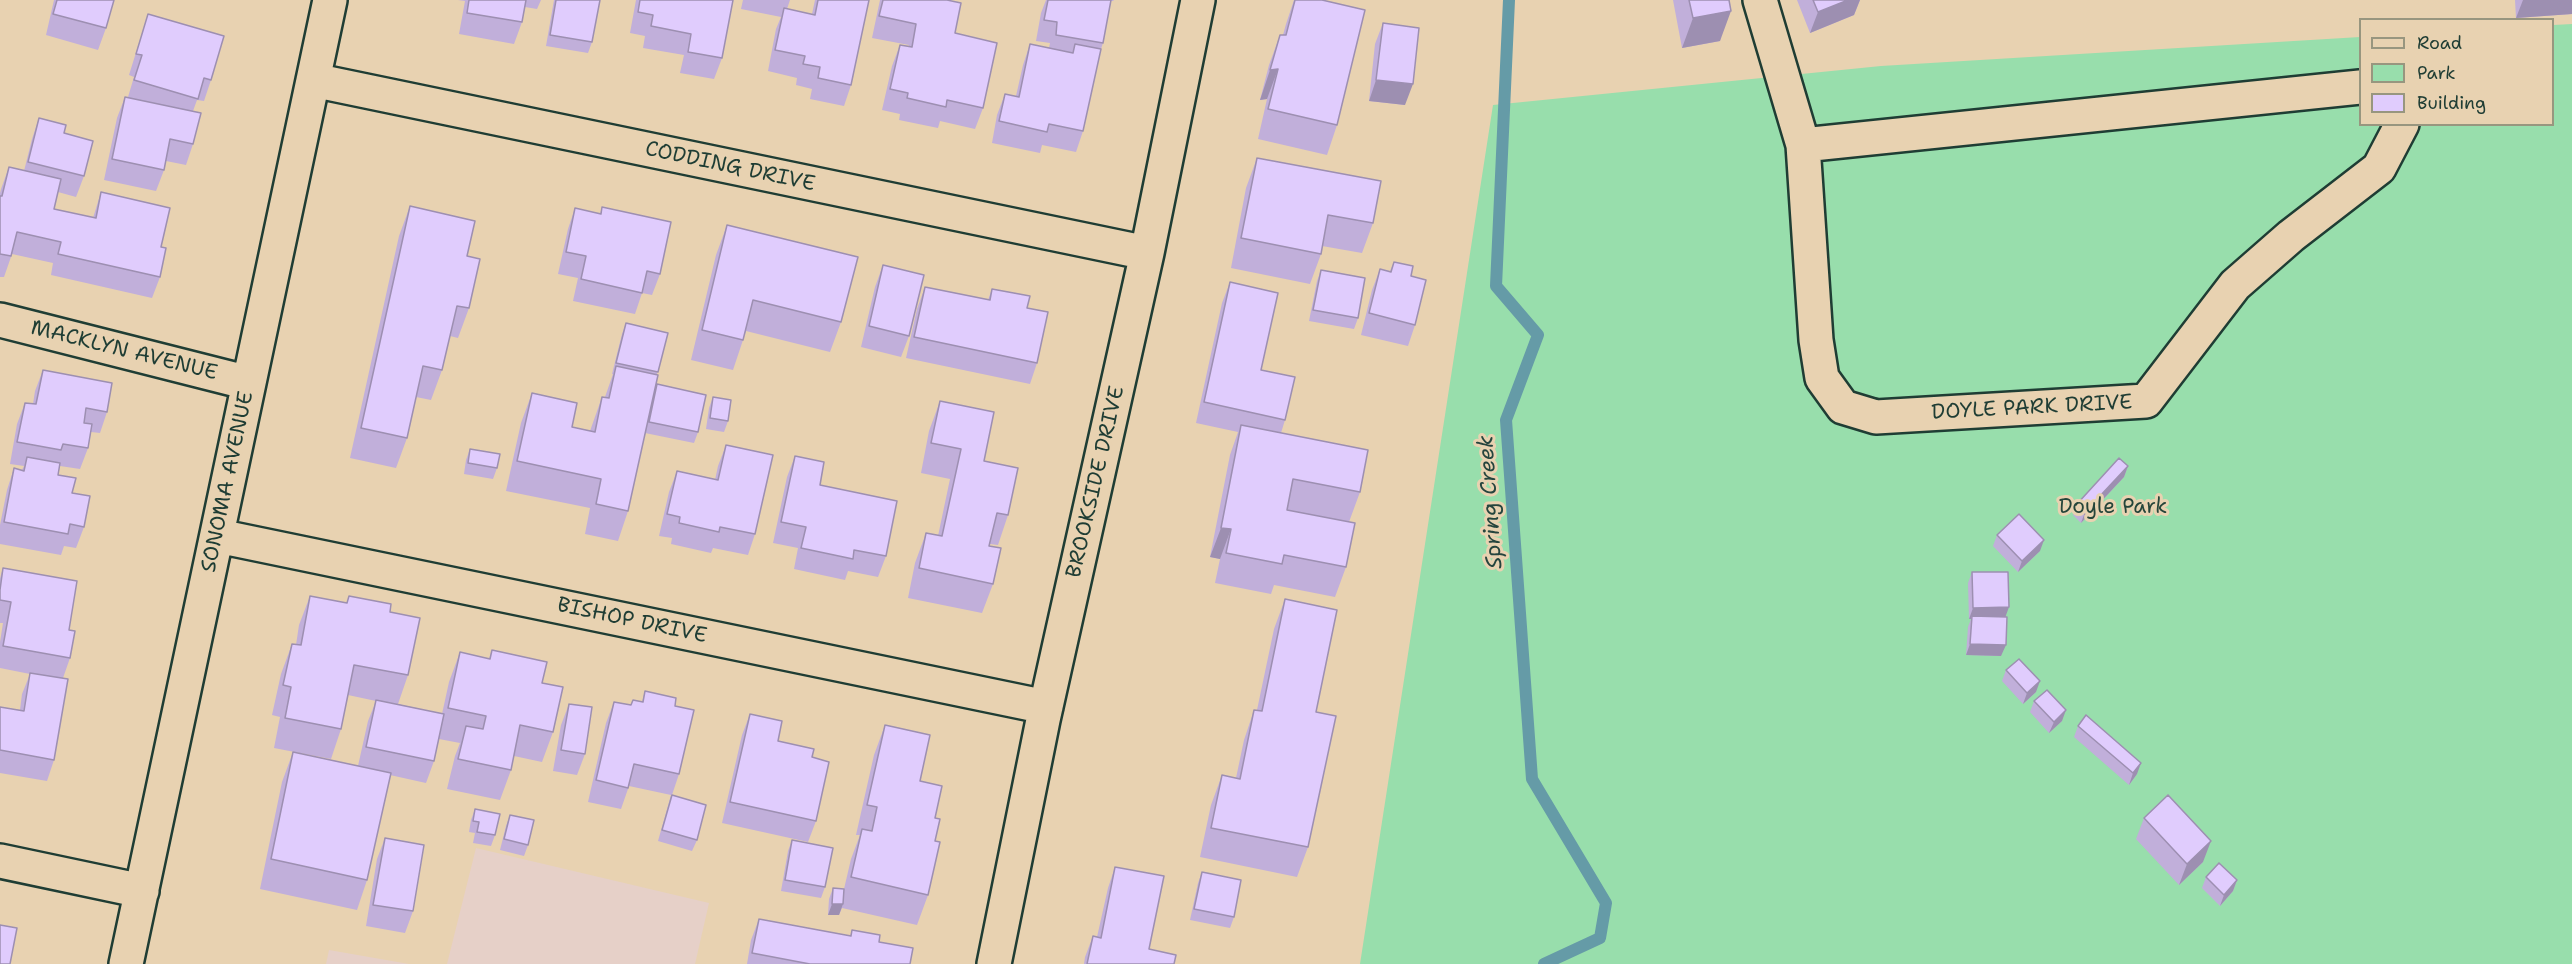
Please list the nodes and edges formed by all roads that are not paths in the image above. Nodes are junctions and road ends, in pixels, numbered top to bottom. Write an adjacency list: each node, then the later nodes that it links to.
1 (330, 0): 4 (street, SONOMA AVENUE)
2 (1198, 0): 8 (street, BROOKSIDE DRIVE)
3 (1760, 0): 7 (street, DOYLE PARK DRIVE)
4 (313, 80): 8 (street, CODDING DRIVE); 10 (street, SONOMA AVENUE)
5 (2359, 87): 7 (street)
6 (2401, 126): 7 (street, DOYLE PARK DRIVE)
7 (1803, 145)
8 (1147, 253): 12 (street, BROOKSIDE DRIVE)
9 (0, 320): 10 (street, MACKLYN AVENUE)
10 (249, 383): 11 (street, SONOMA AVENUE)
11 (218, 536): 12 (street, BISHOP DRIVE); 14 (street, SONOMA AVENUE)
12 (1046, 707): 16 (street, BROOKSIDE DRIVE)
13 (0, 861): 14 (street)
14 (142, 891): 15 (street, SONOMA AVENUE)
15 (126, 964)
16 (994, 964)

